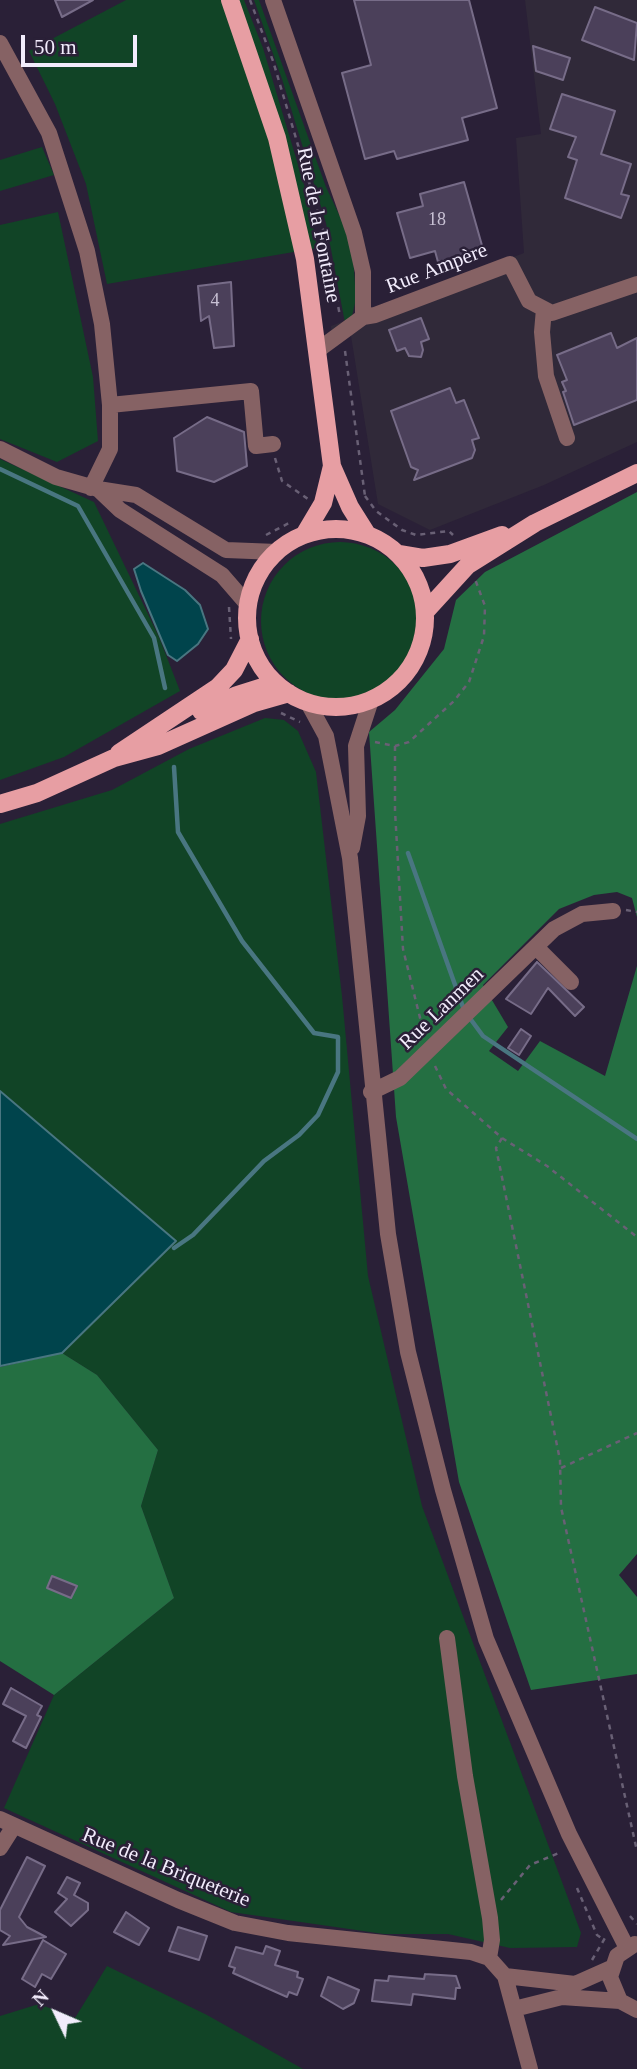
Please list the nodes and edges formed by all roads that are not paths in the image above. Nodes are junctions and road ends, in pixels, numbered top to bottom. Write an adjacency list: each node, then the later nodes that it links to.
1 (230, 0): 7 (main road, Rue de la Fontaine)
2 (273, 0): 6 (street)
3 (0, 43): 8 (street)
4 (637, 284): 5 (street)
5 (544, 309): 6 (street, Rue Ampère); 9 (street)
6 (358, 321): 7 (street, Rue Ampère)
7 (318, 350): 12 (main road, Rue de la Fontaine)
8 (110, 405): 10 (street); 14 (street)
9 (567, 438)
10 (273, 444)
11 (0, 449): 14 (street)
12 (332, 466): 16 (main road, Rue de la Fontaine); 17 (main road, Rue de la Fontaine)
13 (637, 473): 15 (main road)
14 (94, 489): 18 (street); 20 (street)
15 (535, 523): 19 (main road); 21 (main road)
16 (301, 526): 17 (main road); 18 (main road)
17 (367, 534): 19 (main road)
18 (277, 552): 20 (main road)
19 (399, 554): 21 (main road)
20 (248, 605): 22 (main road)
21 (426, 611): 24 (main road)
22 (250, 639): 23 (main road); 26 (main road)
23 (282, 688): 25 (main road); 26 (main road)
24 (371, 700): 25 (main road); 28 (street)
25 (308, 703): 28 (street)
26 (114, 758): 27 (main road)
27 (0, 804)
28 (350, 858): 32 (street)
29 (613, 911): 30 (street, Rue Lanmen)
30 (536, 947): 31 (street); 32 (street, Rue Lanmen)
31 (571, 982)
32 (372, 1092): 36 (street)
33 (447, 1638): 37 (street)
34 (7, 1822): 35 (street); 37 (street, Rue de la Briqueterie)
35 (0, 1848)
36 (632, 1946): 38 (street)
37 (489, 1958): 39 (street)
38 (611, 1969): 39 (street); 40 (street)
39 (505, 1976): 41 (street)
40 (620, 2001): 41 (street); 42 (street)
41 (514, 2009): 43 (street)
42 (637, 2010)
43 (530, 2069)

